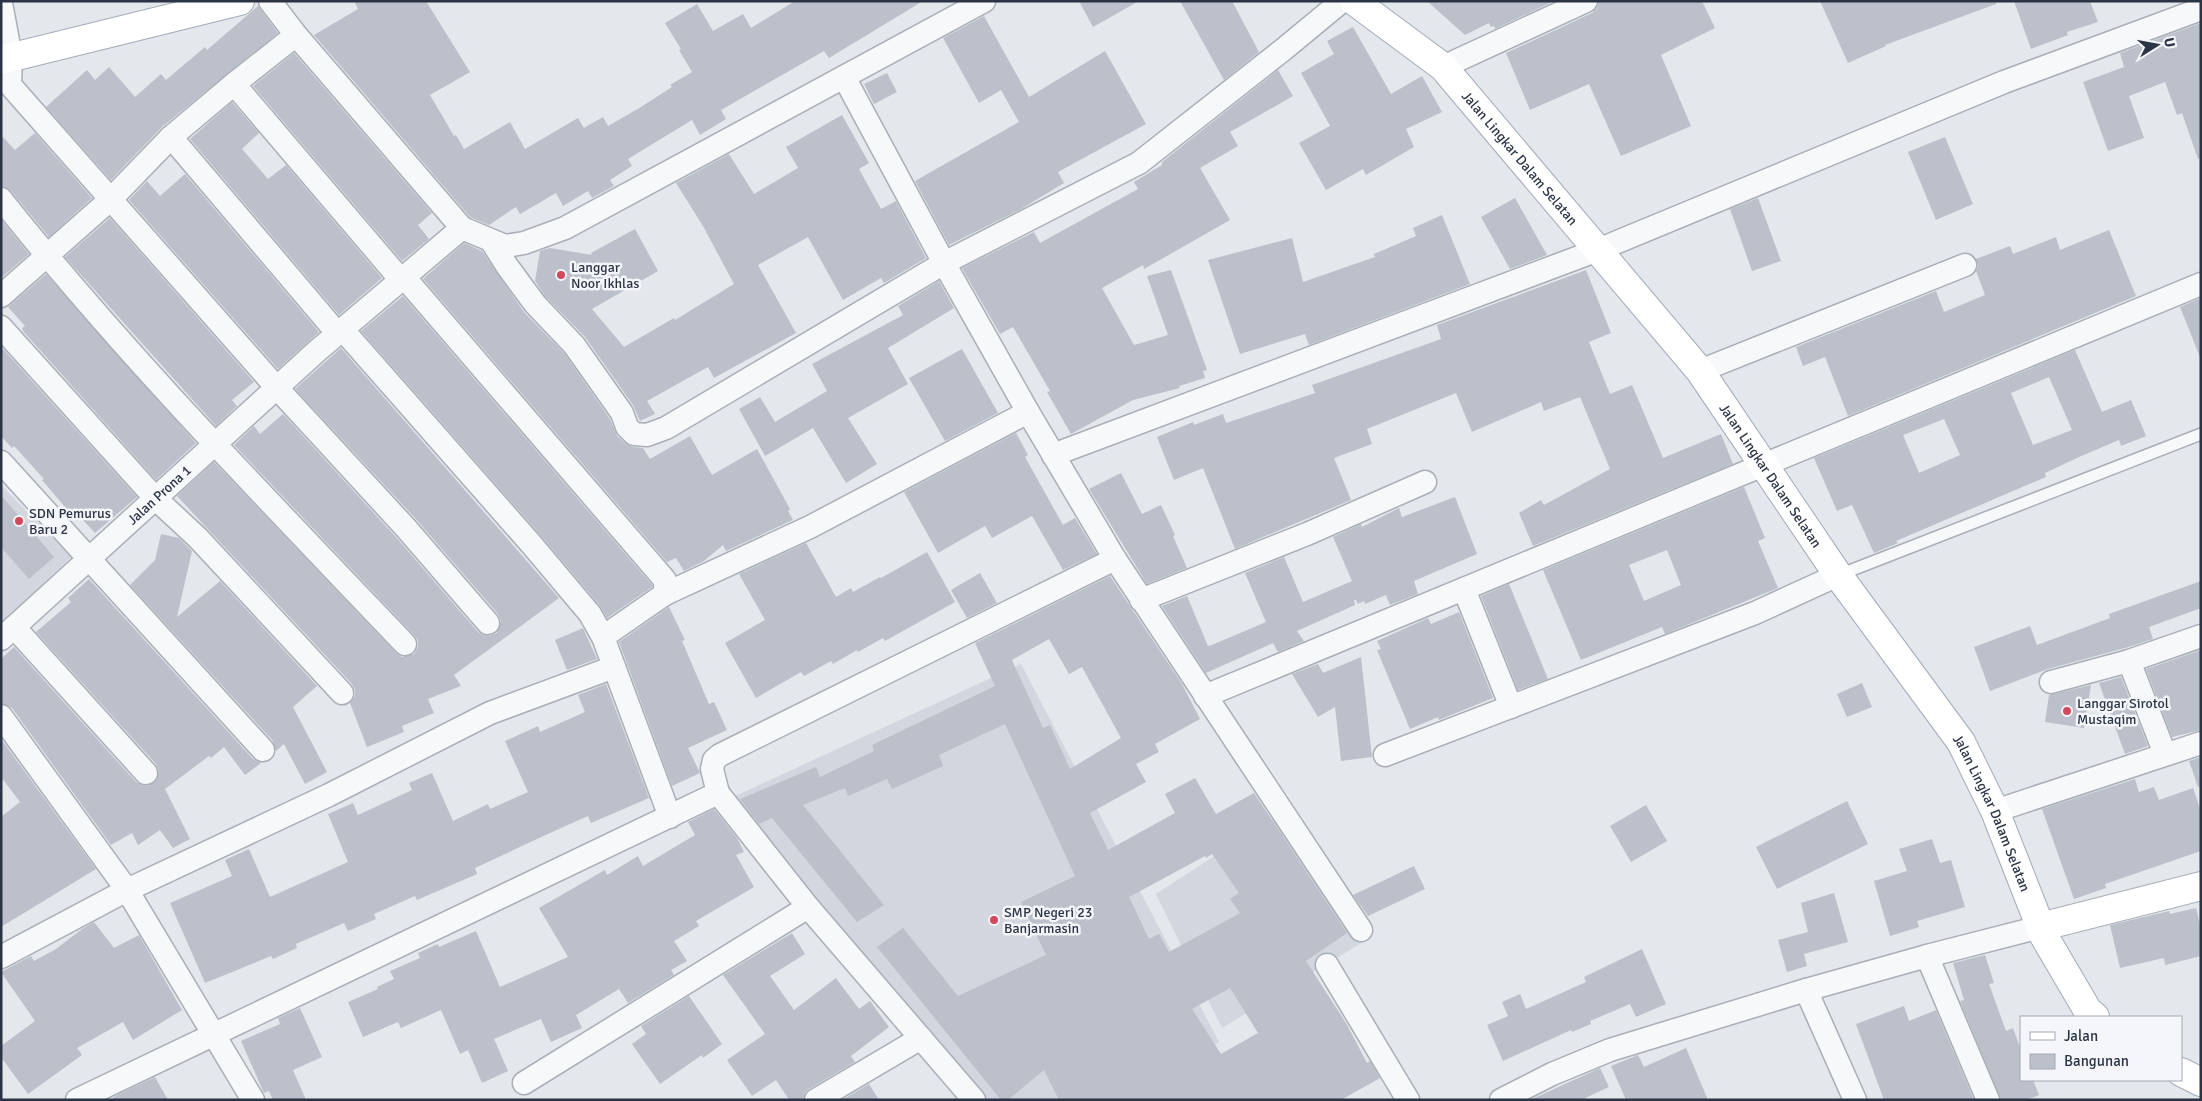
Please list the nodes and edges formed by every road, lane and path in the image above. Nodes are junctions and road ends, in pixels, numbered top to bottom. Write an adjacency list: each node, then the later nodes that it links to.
1 (240, 1): 10 (main road)
2 (270, 1): 9 (street)
3 (984, 1): 12 (street)
4 (1342, 1): 21 (street)
5 (1354, 1): 11 (main road, Jalan Lingkar Dalam Selatan)
6 (1586, 1): 11 (street)
7 (1, 4): 10 (street)
8 (2201, 9): 19 (street)
9 (296, 35): 13 (street); 17 (street)
10 (6, 58): 16 (street)
11 (1443, 67): 19 (main road, Jalan Lingkar Dalam Selatan)
12 (844, 77): 18 (street); 21 (street)
13 (234, 84): 14 (street); 23 (street)
14 (171, 137): 16 (street); 27 (street)
15 (1, 199): 20 (street)
16 (111, 199): 20 (street); 29 (street)
17 (462, 228): 18 (street); 23 (street, Jalan Prona 1)
18 (492, 242): 21 (street)
19 (1598, 250): 28 (main road, Jalan Lingkar Dalam Selatan); 33 (street)
20 (47, 256): 25 (street); 32 (street)
21 (944, 263): 30 (street)
22 (1965, 265): 28 (street)
23 (403, 279): 27 (street, Jalan Prona 1); 42 (street)
24 (2201, 284): 35 (street)
25 (1, 296)
26 (1, 327): 37 (street)
27 (340, 332): 29 (street, Jalan Prona 1); 47 (street)
28 (1700, 371): 35 (main road, Jalan Lingkar Dalam Selatan)
29 (277, 388): 32 (street, Jalan Prona 1); 44 (street)
30 (1028, 412): 33 (street); 42 (street)
31 (2201, 434): 40 (lane)
32 (214, 446): 37 (street, Jalan Prona 1); 48 (street)
33 (1053, 455): 38 (street)
34 (1, 462): 39 (street)
35 (1764, 466): 40 (main road, Jalan Lingkar Dalam Selatan); 41 (street)
36 (1425, 482): 43 (street)
37 (156, 499): 39 (street, Jalan Prona 1); 52 (street)
38 (1115, 559): 43 (street); 61 (street)
39 (89, 560): 45 (street, Jalan Prona 1); 57 (street)
40 (1838, 575): 54 (street); 62 (main road, Jalan Lingkar Dalam Selatan)
41 (1464, 589): 53 (street); 54 (street)
42 (665, 594): 47 (street)
43 (1142, 600): 53 (street)
44 (488, 623)
45 (8, 633): 60 (street)
46 (2201, 636): 49 (street)
47 (603, 637): 50 (street)
48 (405, 644)
49 (2129, 661): 51 (street); 58 (street)
50 (614, 667): 63 (street); 65 (street)
51 (2051, 682)
52 (342, 693)
53 (1205, 696): 68 (street)
54 (1511, 707): 59 (street)
55 (1, 716): 65 (street)
56 (2201, 743): 58 (street)
57 (263, 750)
58 (2165, 754): 62 (street)
59 (1386, 755)
60 (146, 773)
61 (718, 793): 63 (street); 66 (street)
62 (1996, 811): 67 (main road, Jalan Lingkar Dalam Selatan)
63 (670, 817): 74 (street)
64 (2201, 886): 67 (main road)
65 (127, 890): 70 (street); 74 (street)
66 (808, 906): 75 (street); 78 (street)
67 (2040, 927): 69 (street); 73 (main road, Jalan Lingkar Dalam Selatan)
68 (1361, 930)
69 (1927, 956): 72 (street); 86 (street)
70 (1, 957)
71 (1327, 965): 83 (street)
72 (1806, 990): 84 (street); 85 (street)
73 (2094, 1016)
74 (214, 1033): 79 (street); 80 (street)
75 (921, 1038): 81 (street); 82 (street)
76 (2182, 1072): 77 (main road)
77 (2201, 1082)
78 (524, 1083)
79 (77, 1100)
80 (253, 1100)
81 (816, 1100)
82 (974, 1100)
83 (1408, 1100)
84 (1502, 1100)
85 (1854, 1100)
86 (1988, 1100)

